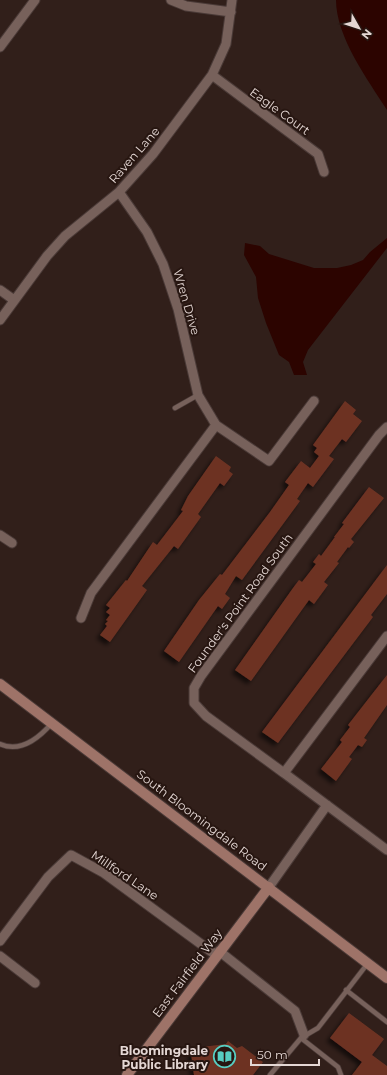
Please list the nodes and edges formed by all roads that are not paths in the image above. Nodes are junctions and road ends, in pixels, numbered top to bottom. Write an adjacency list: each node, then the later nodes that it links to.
1 (35, 0): 5 (street)
2 (171, 0): 4 (street)
3 (232, 0): 4 (street, Raven Lane)
4 (231, 12): 6 (street, Raven Lane)
5 (0, 47)
6 (212, 75): 7 (street, Eagle Court); 8 (street, Raven Lane)
7 (324, 172)
8 (119, 192): 10 (street, Raven Lane); 12 (street, Wren Drive)
9 (0, 290): 10 (street)
10 (14, 300): 11 (street, Raven Lane)
11 (0, 320)
12 (198, 395): 14 (lane); 15 (street, Wren Drive)
13 (314, 401): 15 (street, Wren Drive)
14 (175, 408)
15 (216, 424): 19 (street)
16 (387, 427): 24 (street, Founder's Point Road South)
17 (0, 535): 18 (street)
18 (12, 543)
19 (81, 618)
20 (387, 636): 24 (street)
21 (0, 684): 22 (main road, South Bloomingdale Road)
22 (52, 723): 23 (lane); 27 (main road, South Bloomingdale Road)
23 (0, 744)
24 (284, 773): 25 (street, Founder's Point Road South)
25 (327, 805): 26 (street, Founder's Point Road South); 27 (street)
26 (387, 850)
27 (269, 887): 29 (main road, East Fairfield Way); 31 (main road, South Bloomingdale Road)
28 (0, 941): 29 (street, Millford Lane)
29 (218, 953): 36 (street, Millford Lane); 37 (main road, East Fairfield Way)
30 (0, 956): 33 (street)
31 (368, 963): 32 (main road, South Bloomingdale Road); 34 (lane)
32 (387, 978)
33 (35, 983)
34 (346, 990): 35 (lane); 36 (lane)
35 (387, 1022)
36 (303, 1036): 38 (lane); 39 (lane)
37 (127, 1075)
38 (270, 1075)
39 (341, 1075)

